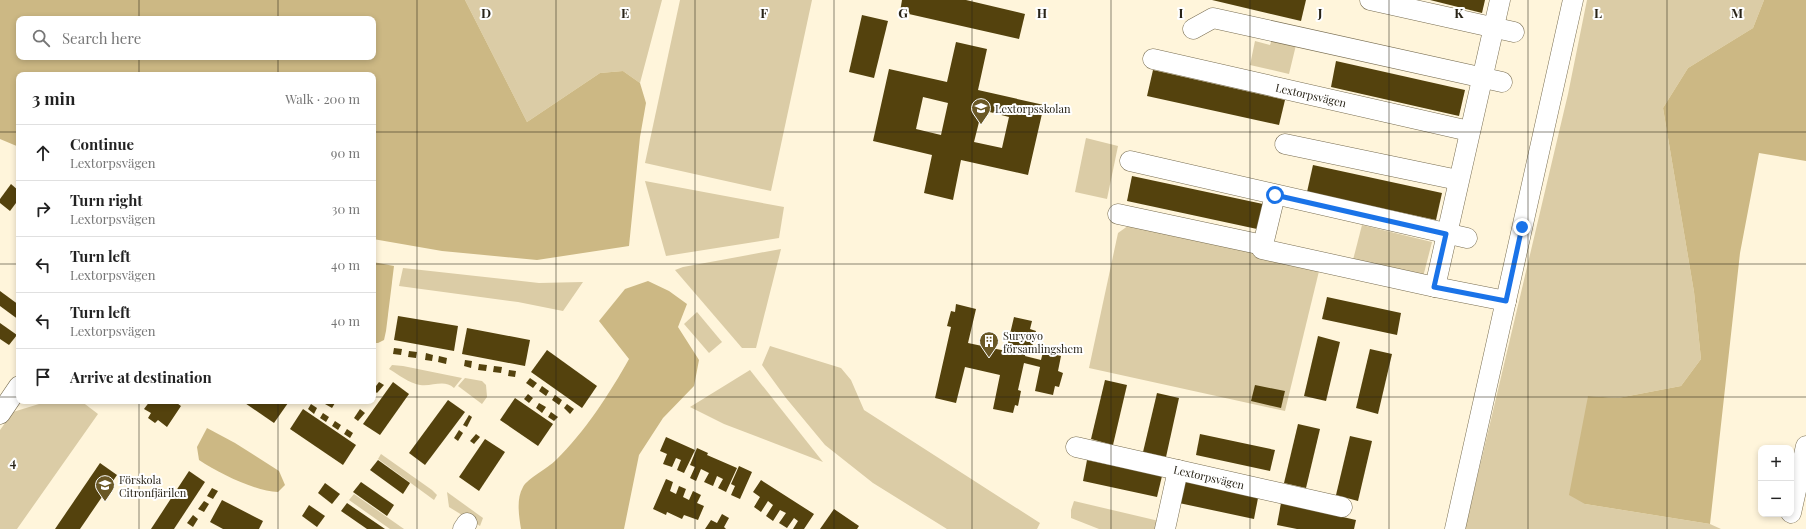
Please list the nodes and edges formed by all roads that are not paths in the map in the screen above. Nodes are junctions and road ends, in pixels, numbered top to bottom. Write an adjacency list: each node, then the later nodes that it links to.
1 (1370, 0): 4 (street)
2 (1500, 0): 4 (street)
3 (1572, 0): 20 (street)
4 (1493, 28): 6 (street); 8 (street)
5 (1193, 29): 8 (street)
6 (1514, 32)
7 (1153, 59): 10 (street, Lextorpsvägen)
8 (1481, 78): 9 (street); 10 (street)
9 (1502, 82)
10 (1469, 131): 13 (street)
11 (1285, 144): 13 (street)
12 (1130, 161): 14 (street)
13 (1458, 180): 16 (street)
14 (1275, 195): 16 (street); 18 (street)
15 (1118, 214): 18 (street)
16 (1446, 234): 17 (street); 19 (street)
17 (1467, 238)
18 (1263, 245): 19 (street)
19 (1434, 287): 20 (street)
20 (1506, 301): 30 (street)
21 (16, 390): 22 (street)
22 (0, 414)
23 (1076, 447): 25 (street, Lextorpsvägen)
24 (1805, 455): 26 (street)
25 (1178, 470): 27 (street, Lextorpsvägen); 29 (street)
26 (1794, 501)
27 (1342, 507)
28 (1790, 517): 31 (street)
29 (1165, 529)
30 (1455, 529)
31 (1787, 529)

